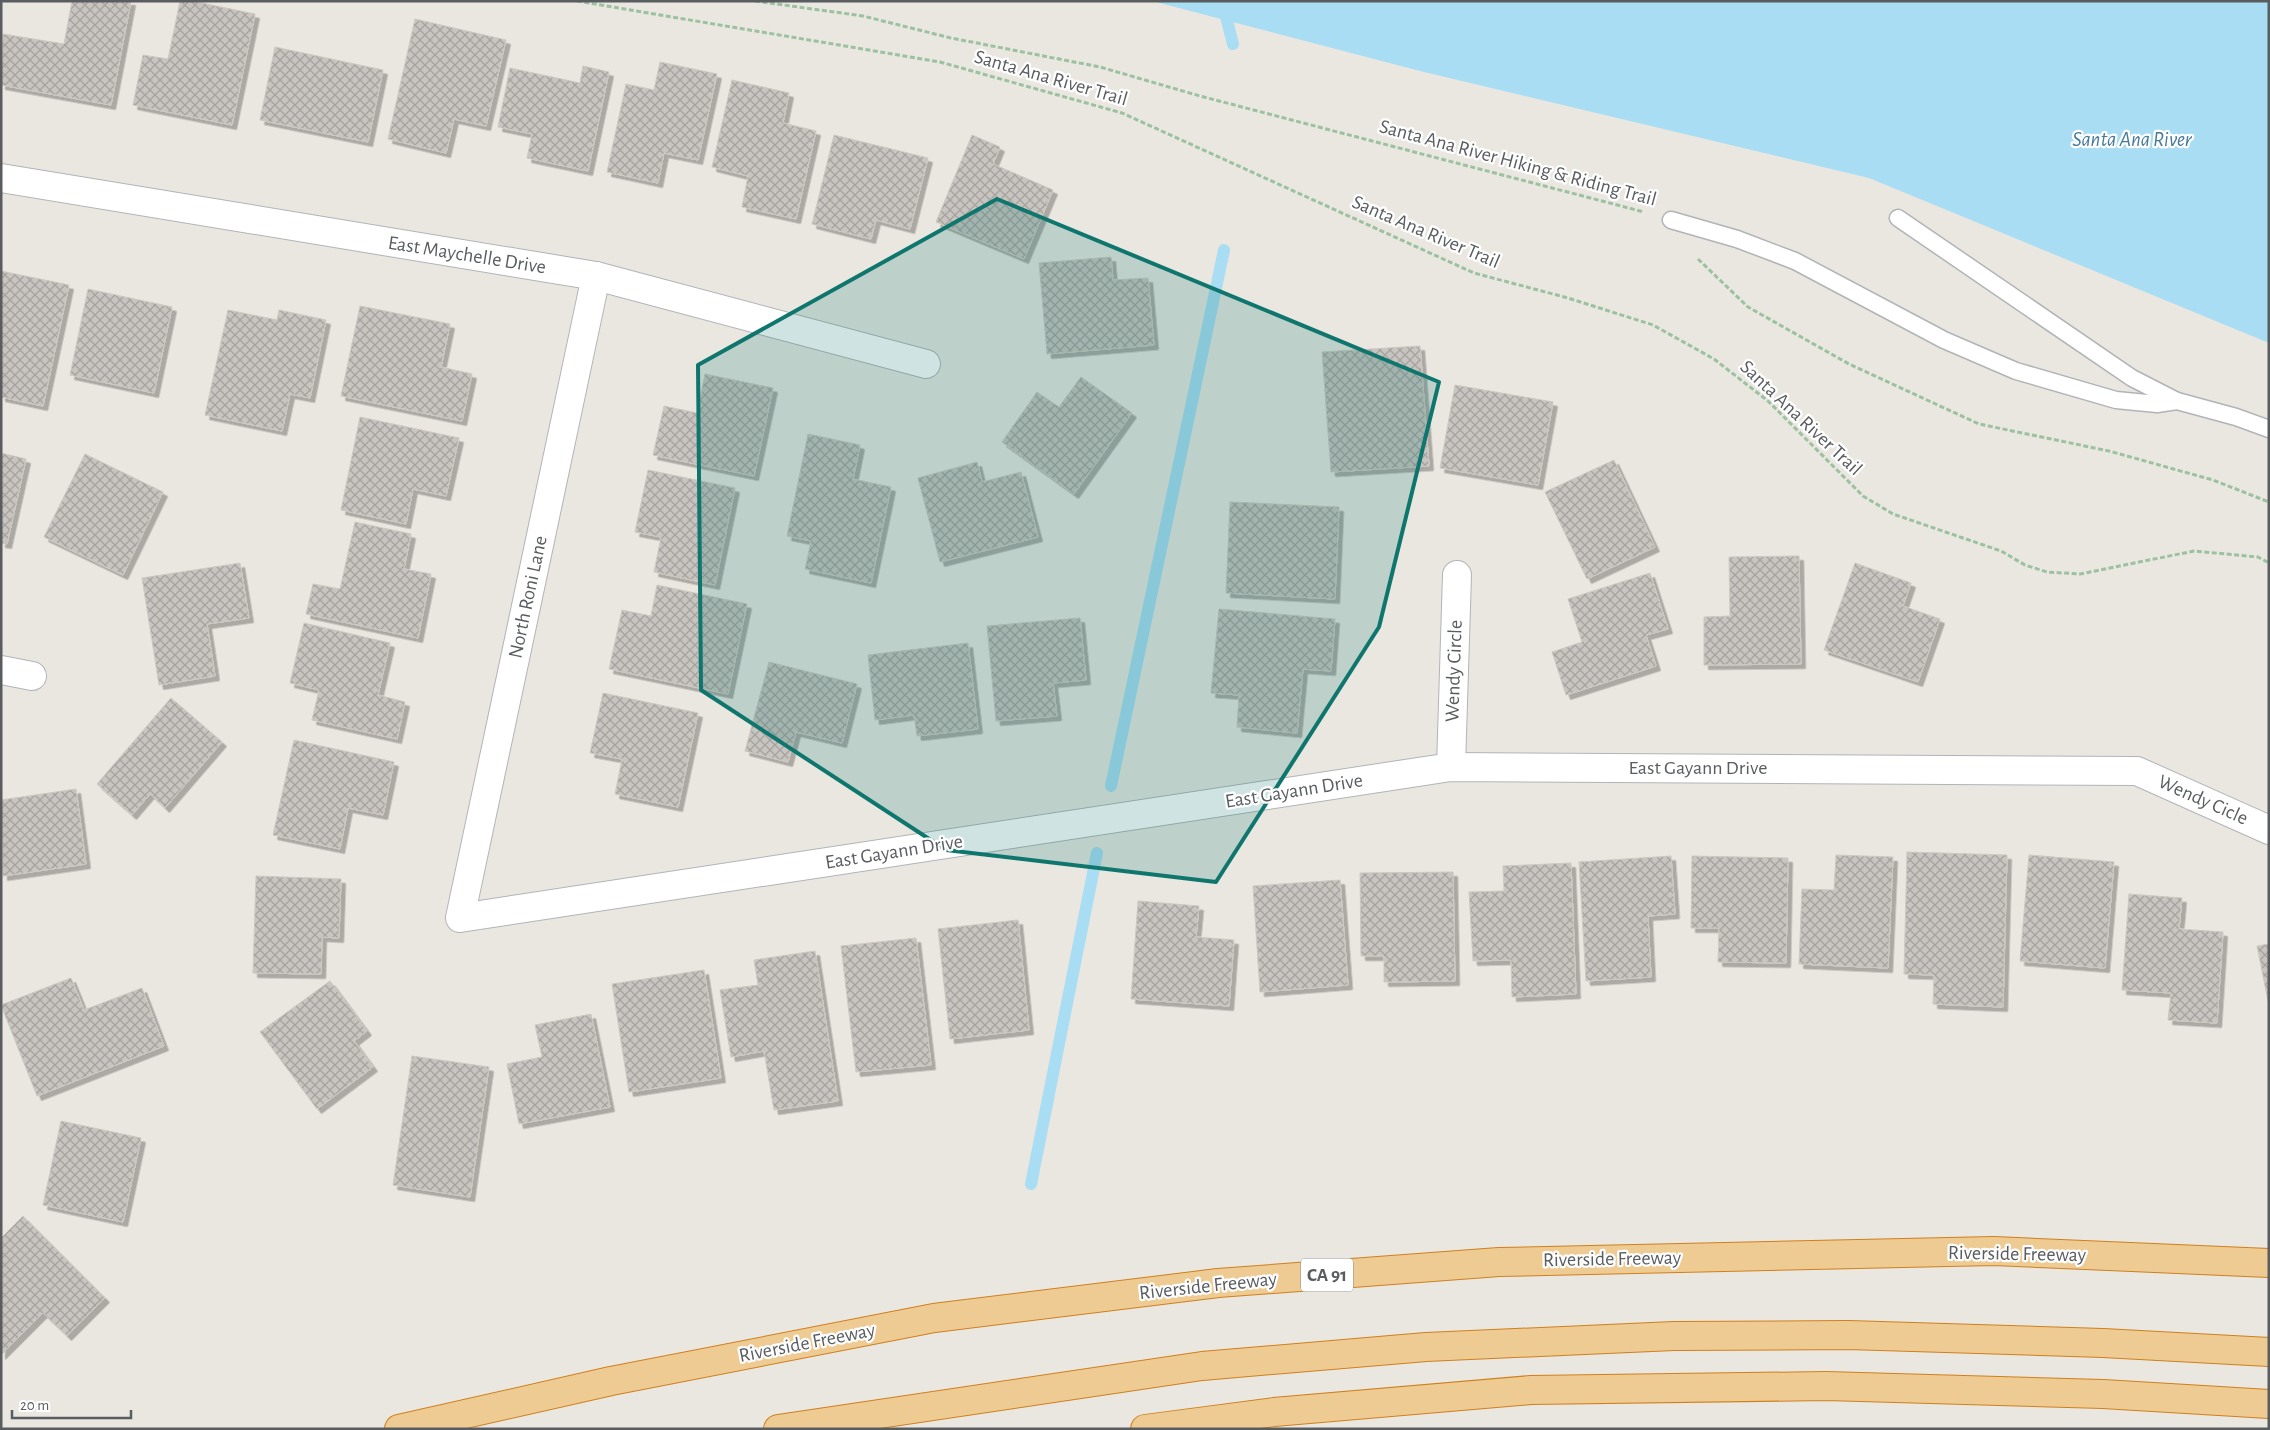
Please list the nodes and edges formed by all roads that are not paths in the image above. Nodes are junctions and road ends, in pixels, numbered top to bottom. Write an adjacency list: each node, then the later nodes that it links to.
1 (1, 178): 4 (street, East Maychelle Drive)
2 (1898, 218): 6 (lane)
3 (1671, 220): 6 (lane)
4 (596, 276): 5 (street, East Maychelle Drive); 14 (street, North Roni Lane)
5 (926, 364)
6 (2177, 401): 7 (lane)
7 (2269, 429)
8 (1457, 575): 11 (street, Wendy Circle)
9 (1, 670): 10 (street)
10 (32, 676)
11 (1451, 767): 12 (street, East Gayann Drive); 14 (street, East Gayann Drive)
12 (2137, 771): 13 (street, Wendy Cicle)
13 (2269, 830)
14 (460, 918)
15 (2269, 1263): 18 (highway, Riverside Freeway / CA 91)
16 (2269, 1352): 19 (highway)
17 (2269, 1404): 20 (highway)
18 (399, 1429)
19 (778, 1429)
20 (1145, 1429)

